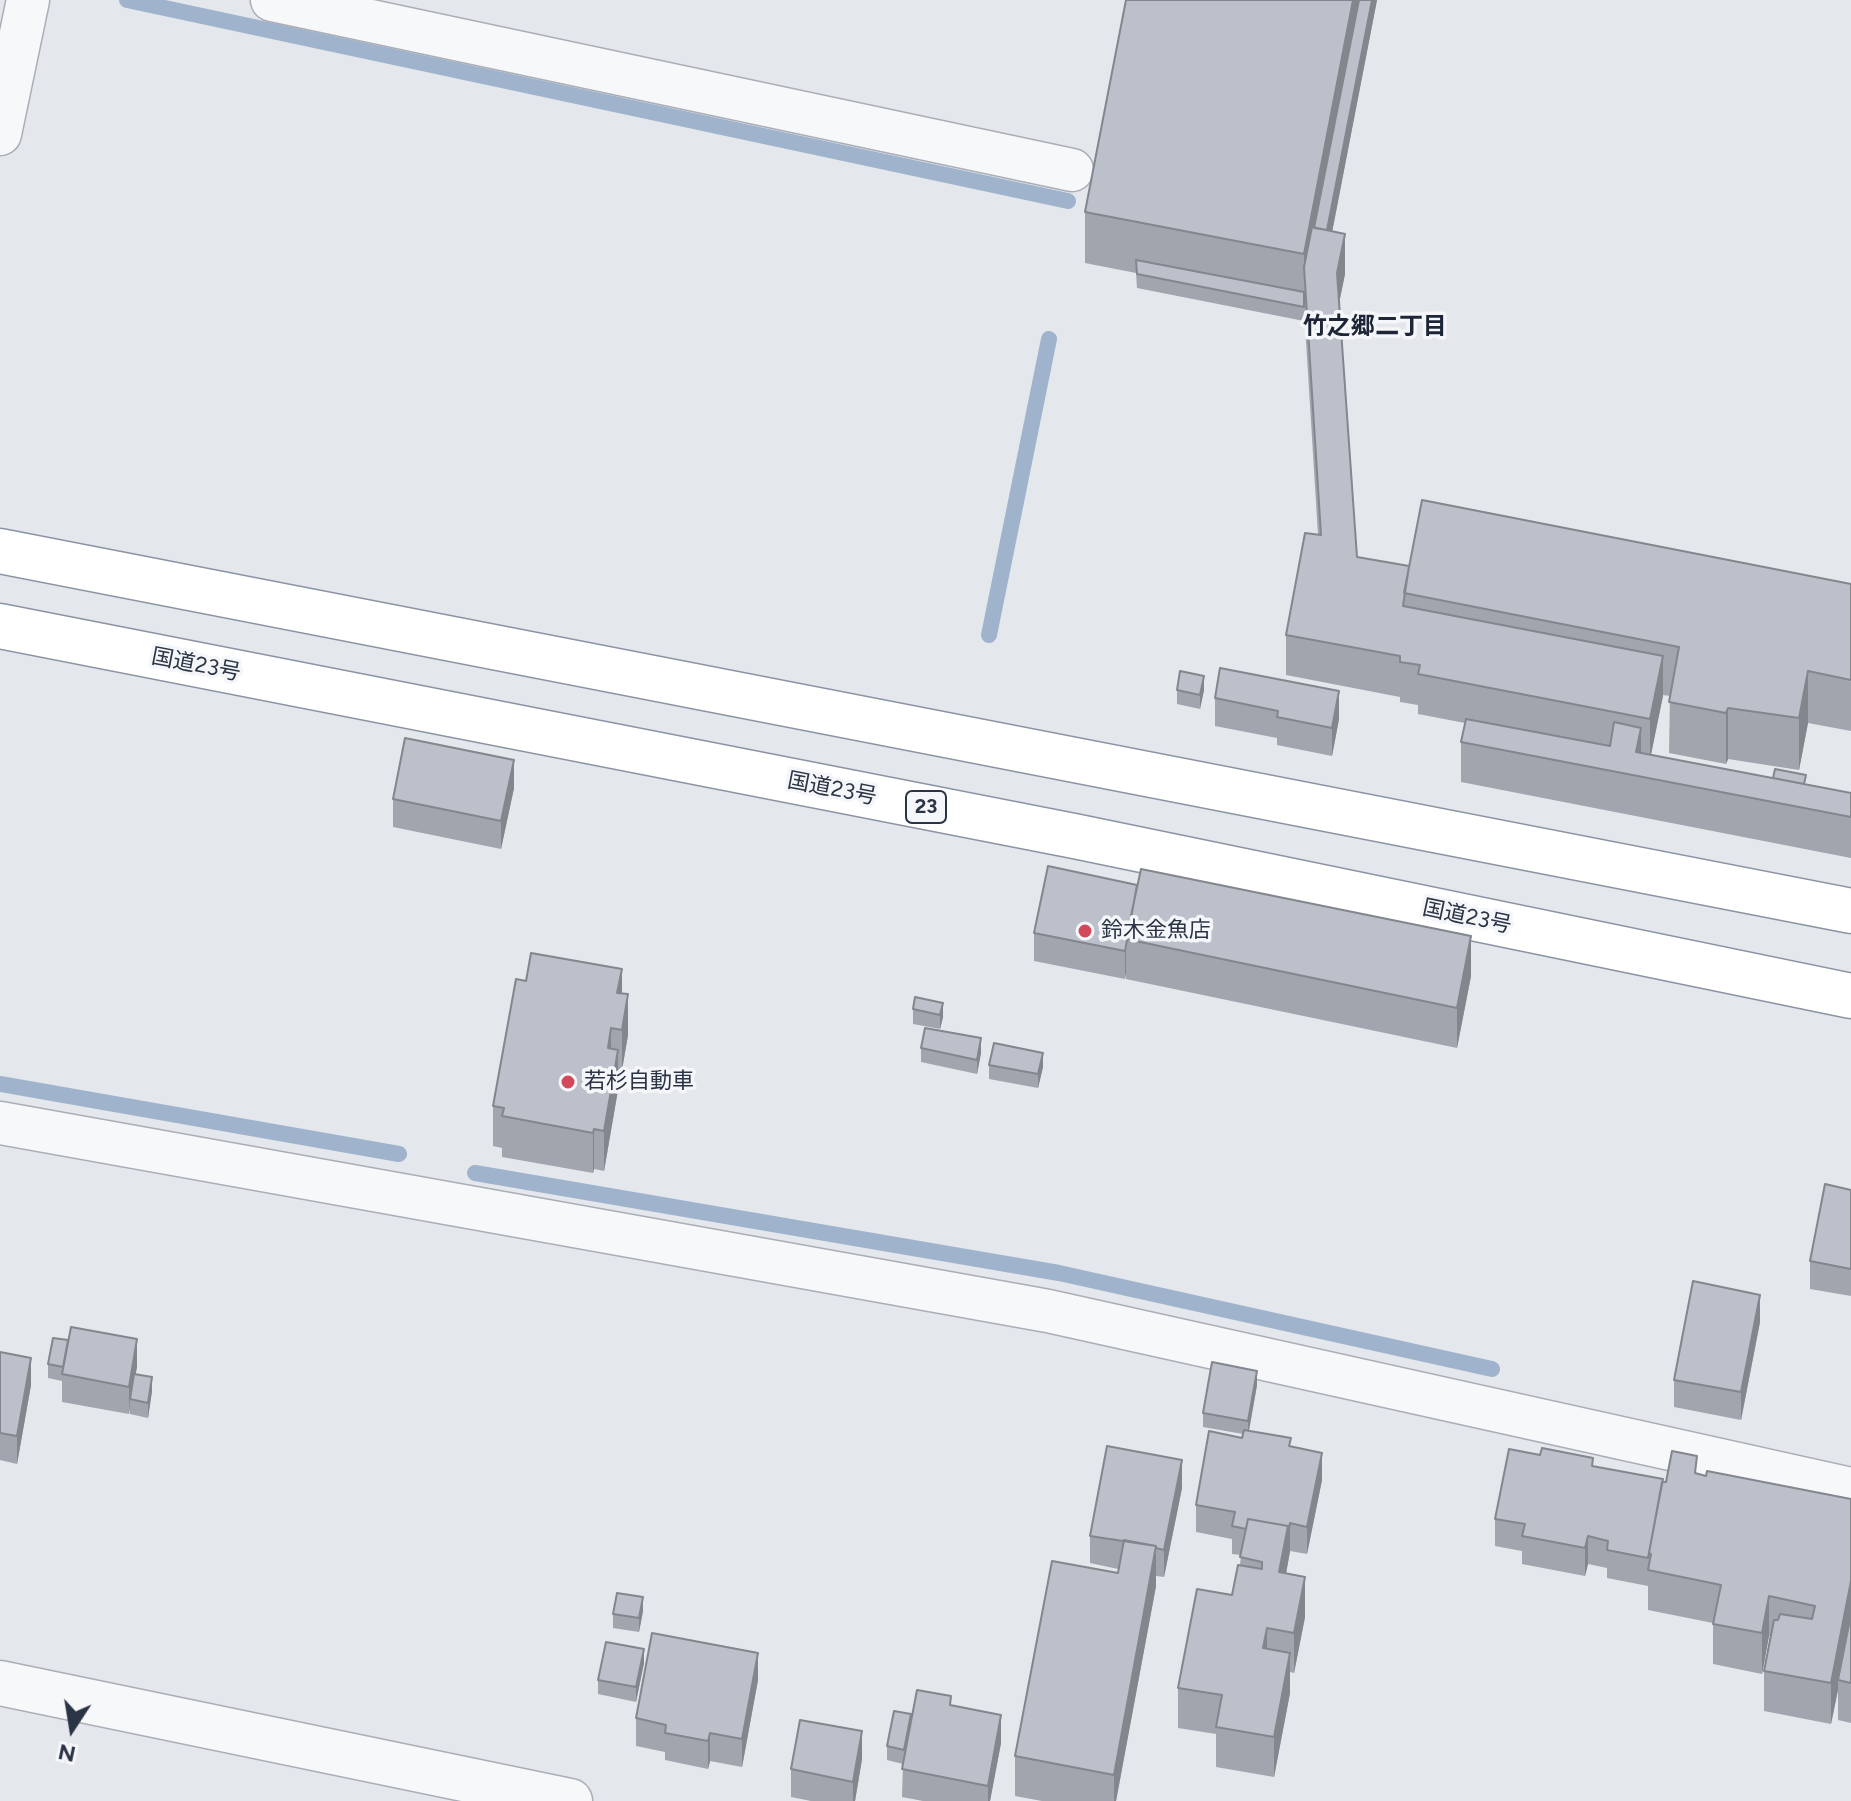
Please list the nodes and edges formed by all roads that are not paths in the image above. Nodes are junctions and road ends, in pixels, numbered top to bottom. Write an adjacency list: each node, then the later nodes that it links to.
1 (28, 0): 3 (street)
2 (272, 0): 4 (street)
3 (0, 134)
4 (1072, 170)
5 (0, 551): 7 (highway)
6 (0, 626): 8 (highway, 国道23号 / 23)
7 (1851, 911)
8 (1851, 996)
9 (0, 1123): 10 (street)
10 (1851, 1489)
11 (0, 1683): 12 (street)
12 (570, 1801)

